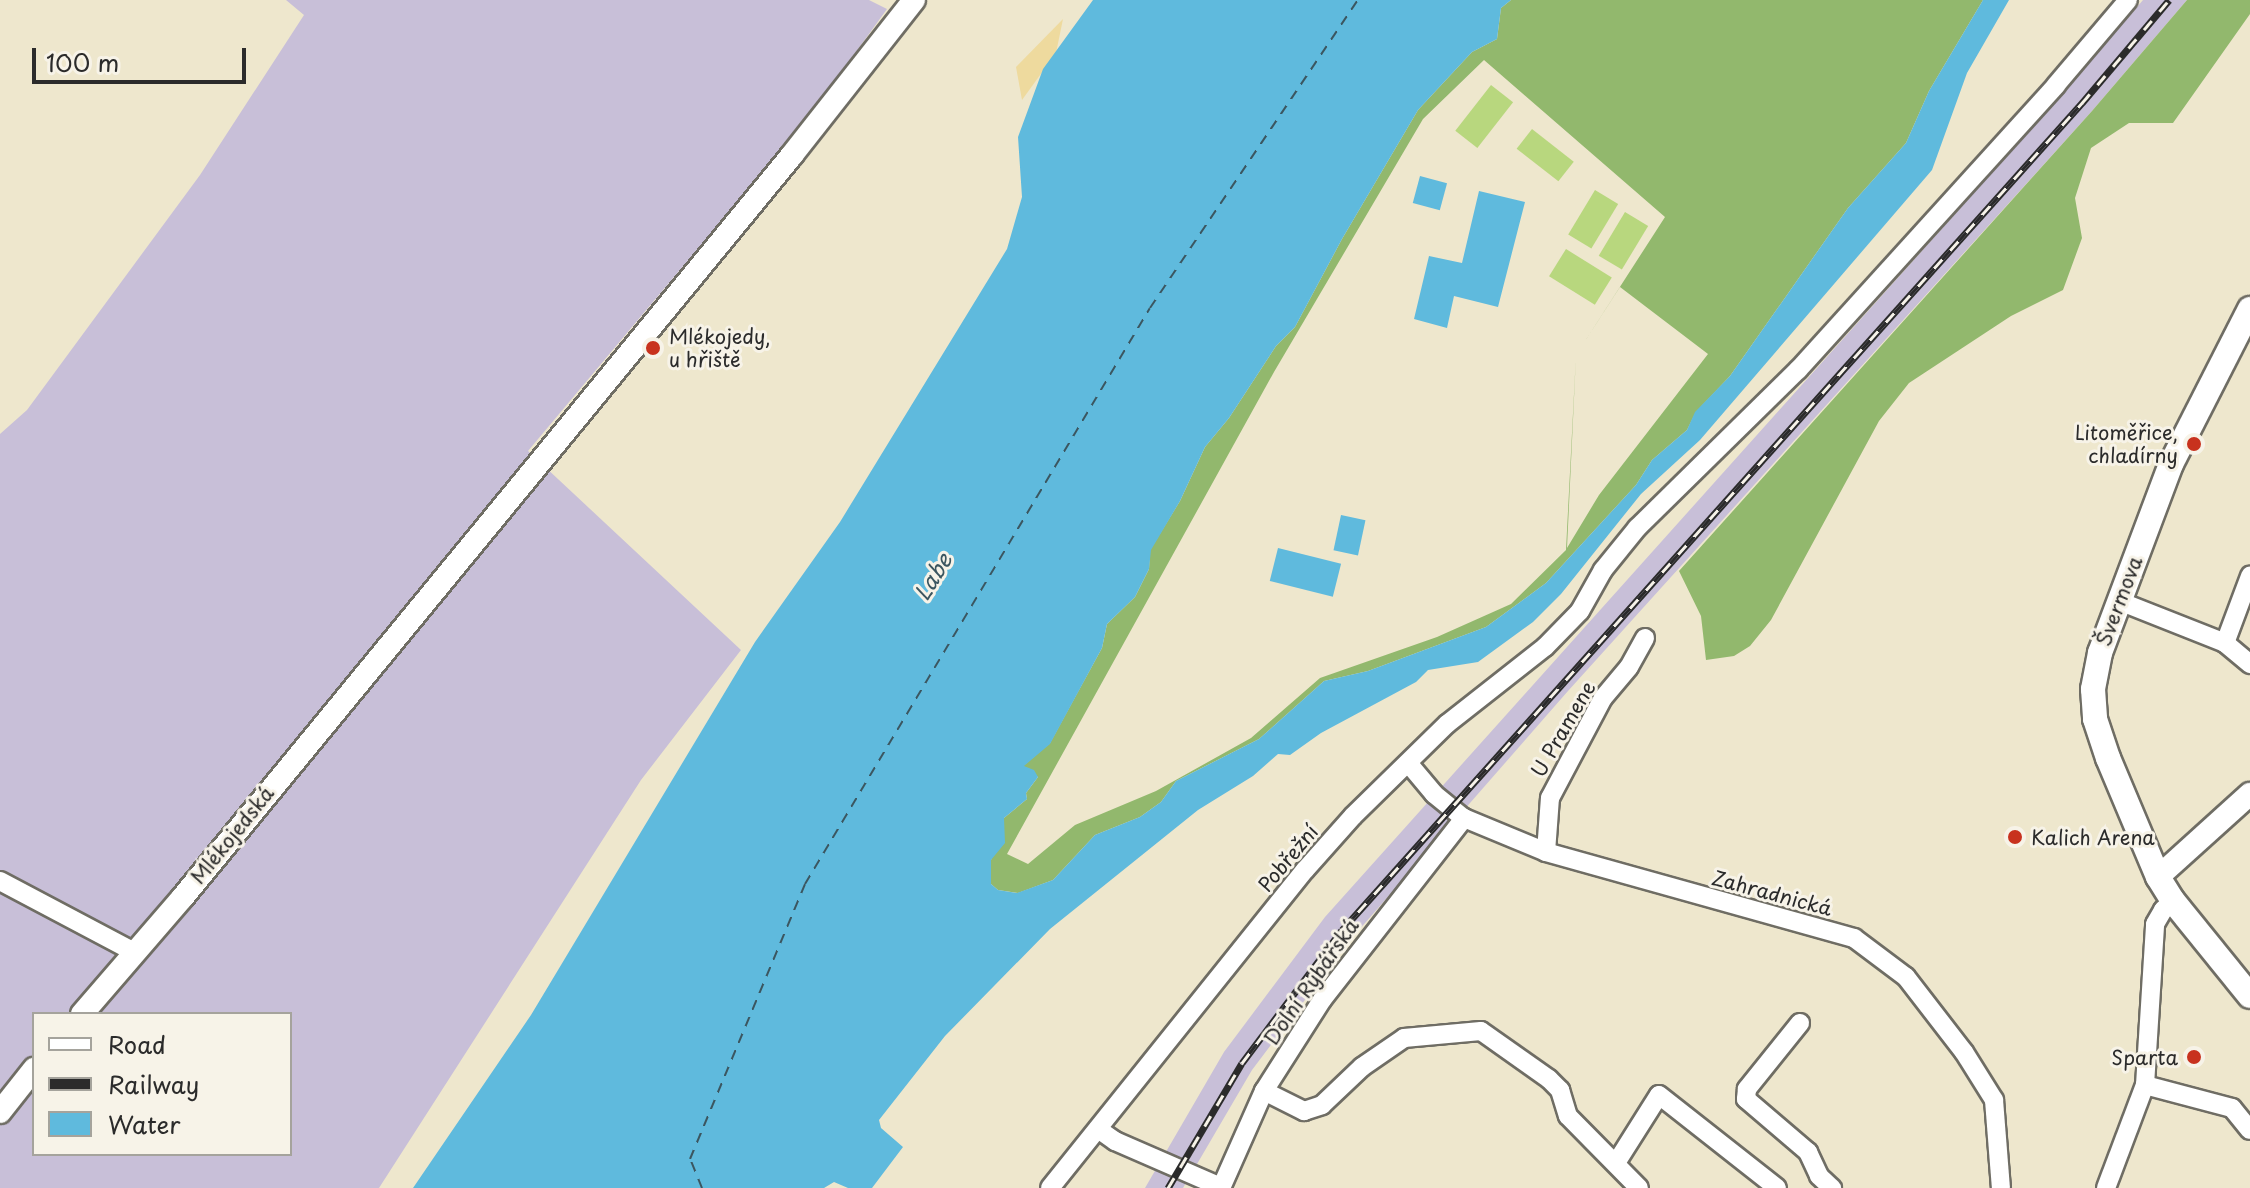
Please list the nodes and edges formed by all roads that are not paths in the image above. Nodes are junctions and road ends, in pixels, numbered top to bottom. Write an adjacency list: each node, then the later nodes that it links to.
1 (914, 0): 16 (street, Mlékojedská)
2 (2128, 0): 9 (street, Pobřežní)
3 (2250, 309): 5 (main road, Švermova)
4 (2250, 576): 7 (street)
5 (2119, 601): 7 (street); 13 (main road, Švermova)
6 (1645, 638): 12 (street, U Pramene)
7 (2225, 643): 8 (street)
8 (2250, 664)
9 (1409, 764): 11 (street, Zahradnická); 24 (street, Pobřežní)
10 (2250, 794): 13 (street)
11 (1464, 818): 12 (street, Zahradnická); 22 (street, Dolní Rybářská)
12 (1546, 852): 32 (street, Zahradnická)
13 (2158, 877): 15 (main road, Švermova)
14 (0, 881): 16 (street)
15 (2173, 901): 17 (main road, Švermova); 21 (street)
16 (136, 953): 18 (street, Mlékojedská)
17 (2250, 996)
18 (84, 1012)
19 (1800, 1023): 31 (street)
20 (32, 1072): 23 (street)
21 (2145, 1085): 25 (street); 33 (street)
22 (1264, 1091): 26 (street); 28 (street, Dolní Rybářská)
23 (0, 1112)
24 (1098, 1129): 27 (street, Pobřežní); 28 (street)
25 (2250, 1130)
26 (1616, 1163): 29 (street); 30 (street)
27 (1050, 1188)
28 (1221, 1188)
29 (1639, 1188)
30 (1777, 1188)
31 (1832, 1188)
32 (2001, 1188)
33 (2106, 1188)

